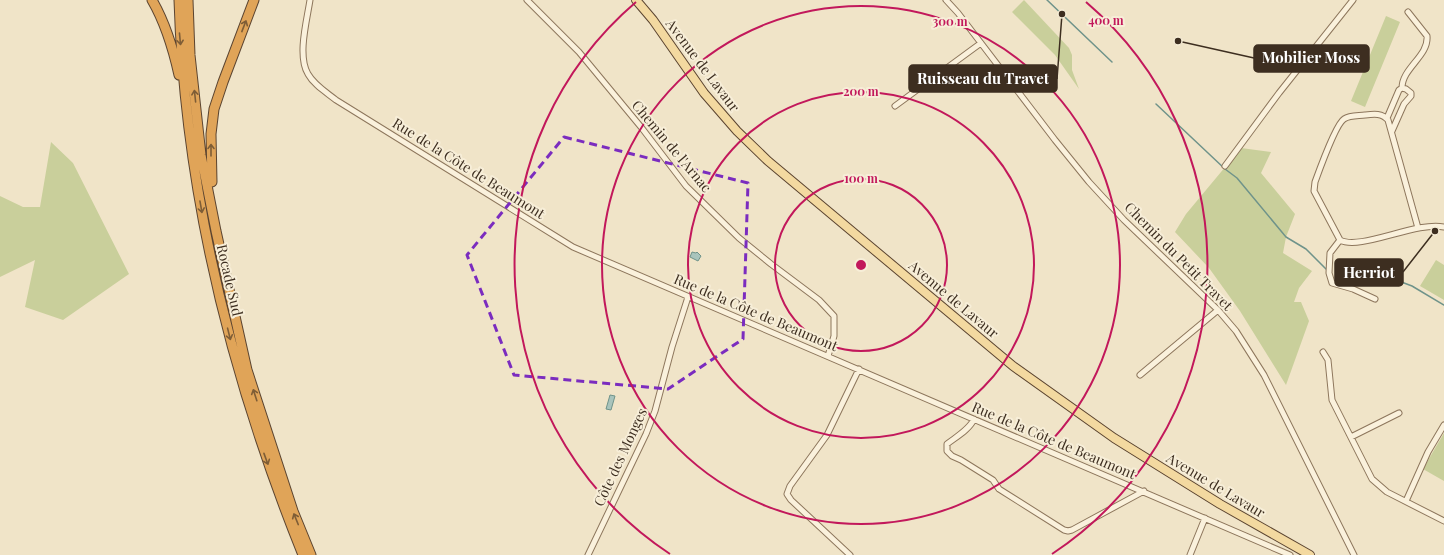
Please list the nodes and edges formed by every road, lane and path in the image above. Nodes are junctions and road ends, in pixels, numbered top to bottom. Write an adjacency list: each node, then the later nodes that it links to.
1 (152, 0): 14 (highway)
2 (179, 0): 14 (highway, Rocade Sud, one-way to 14)
3 (188, 0): 20 (highway, Rocade Sud, one-way to 3)
4 (254, 0): 20 (highway, one-way to 4)
5 (310, 0): 22 (street, Rue de la Côte de Beaumont)
6 (527, 0): 26 (street, Chemin de l'Arnac)
7 (636, 0): 43 (main road, Avenue de Lavaur)
8 (946, 0): 11 (street, Chemin du Petit Travet)
9 (1354, 0): 17 (street)
10 (1408, 12): 12 (street)
11 (982, 44): 13 (street); 24 (street, Chemin du Petit Travet)
12 (1402, 88): 15 (street); 16 (street)
13 (895, 106)
14 (188, 117): 37 (highway, Rocade Sud, one-way to 37)
15 (1387, 118): 16 (street); 21 (street)
16 (1392, 131): 19 (street)
17 (1225, 166)
18 (1444, 226): 19 (street)
19 (1418, 228): 21 (street)
20 (216, 231): 38 (highway, Rocade Sud, one-way to 20)
21 (1340, 240): 23 (street)
22 (688, 297): 26 (street, Rue de la Côte de Beaumont); 39 (street, Côte des Monges)
23 (1374, 299)
24 (1218, 310): 28 (street); 44 (street, Chemin du Petit Travet)
25 (1323, 352): 32 (street)
26 (828, 356): 27 (street, Rue de la Côte de Beaumont)
27 (859, 370): 30 (street, Rue de la Côte de Beaumont); 40 (street)
28 (1140, 375)
29 (1399, 413): 32 (street)
30 (974, 418): 33 (street, Rue de la Côte de Beaumont); 33 (street)
31 (1444, 425): 34 (street)
32 (1351, 437): 34 (street)
33 (1144, 491): 35 (street, Rue de la Côte de Beaumont)
34 (1406, 501): 36 (street)
35 (1205, 518): 41 (street); 42 (street, Rue de la Côte de Beaumont)
36 (1444, 521)
37 (303, 555)
38 (311, 555)
39 (588, 555)
40 (850, 555)
41 (1190, 555)
42 (1290, 555)
43 (1310, 555)
44 (1354, 555)

